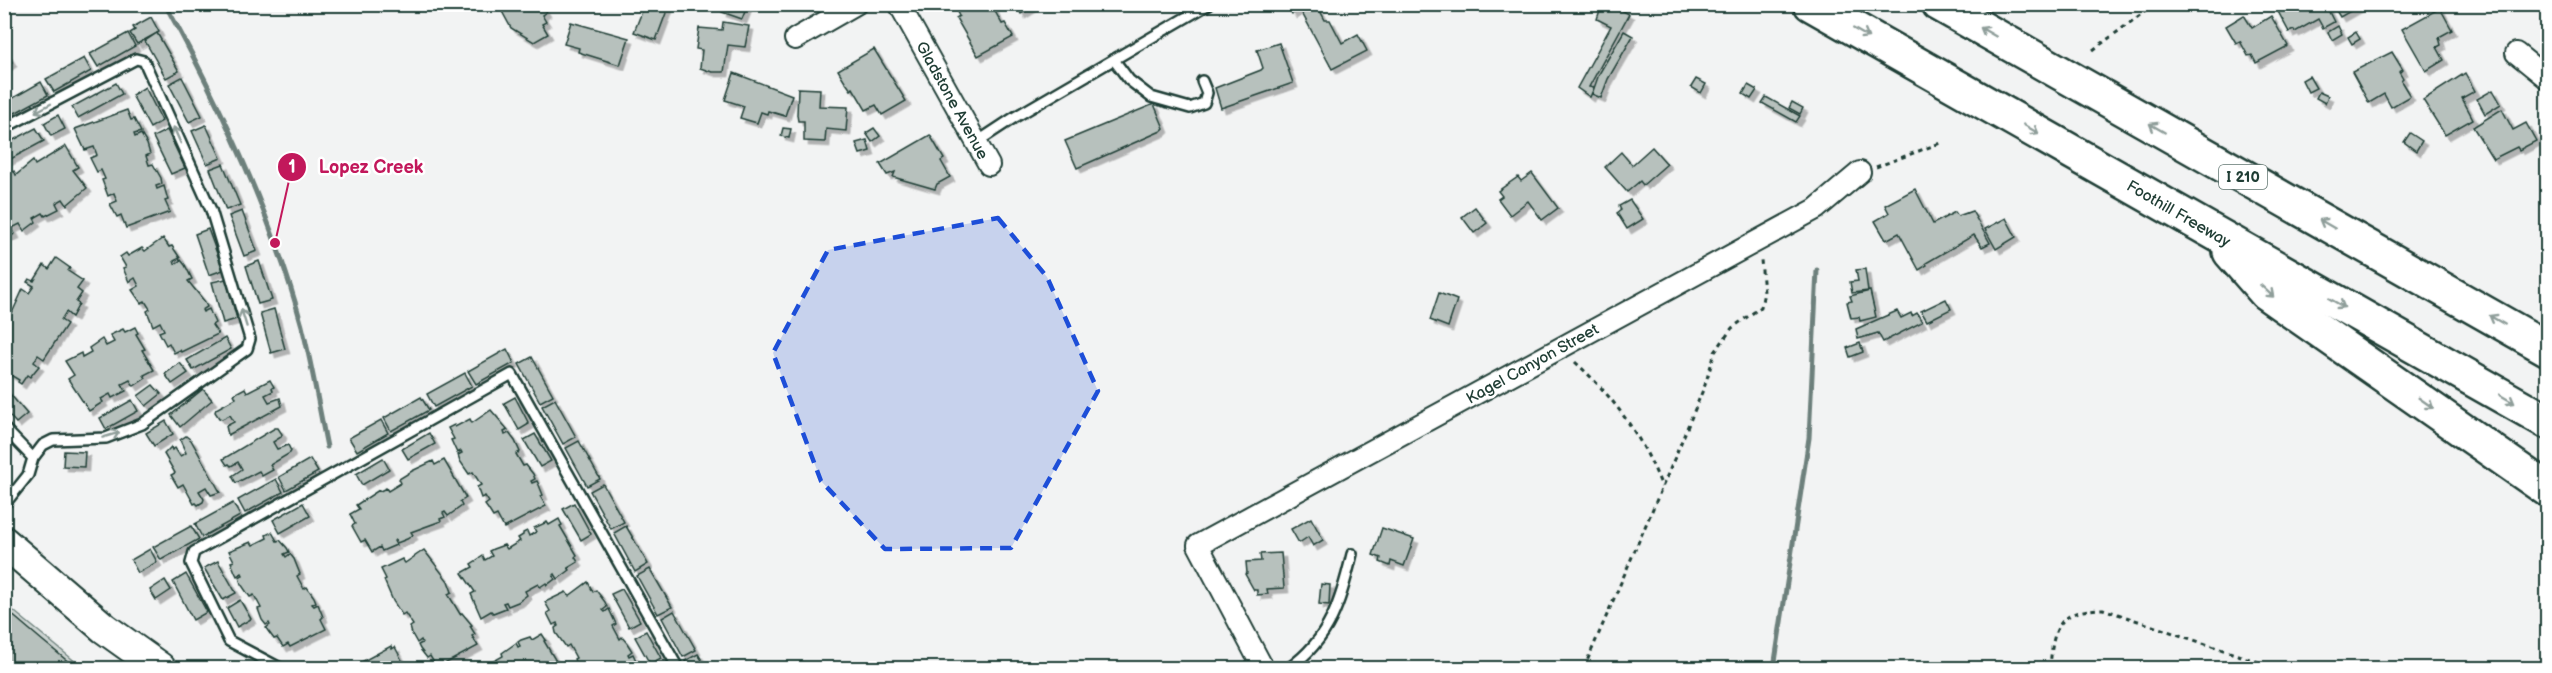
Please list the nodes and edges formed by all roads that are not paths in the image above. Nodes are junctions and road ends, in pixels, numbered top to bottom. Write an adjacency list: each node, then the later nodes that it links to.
1 (856, 4): 6 (street)
2 (899, 4): 12 (street, Gladstone Avenue)
3 (1209, 4): 8 (lane)
4 (1810, 4): 15 (highway, Foothill Freeway, one-way to 15)
5 (1940, 4): 16 (highway, I 210, one-way to 5)
6 (795, 39)
7 (2516, 53): 9 (street)
8 (1114, 60): 10 (lane); 12 (lane)
9 (2547, 79)
10 (1202, 81)
11 (4, 128): 19 (lane, one-way to 11)
12 (977, 142): 13 (street, Gladstone Avenue)
13 (989, 165)
14 (1860, 172): 27 (street, Kagel Canyon Street)
15 (2213, 233): 17 (highway, Foothill Freeway, one-way to 17); 20 (highway, one-way to 20)
16 (2547, 349)
17 (2547, 422)
18 (4, 428): 19 (lane)
19 (33, 458): 21 (lane)
20 (2547, 490)
21 (4, 505)
22 (4, 542): 24 (main road)
23 (1352, 554): 28 (lane)
24 (160, 669)
25 (280, 669): 26 (lane)
26 (678, 669)
27 (1263, 669)
28 (1289, 669)

